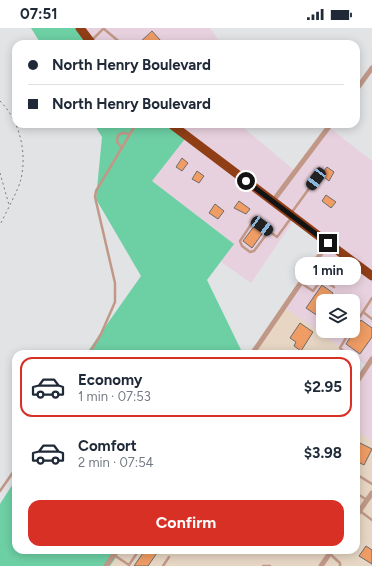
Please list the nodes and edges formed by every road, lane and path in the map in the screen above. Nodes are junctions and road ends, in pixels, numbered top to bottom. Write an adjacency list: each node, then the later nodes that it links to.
1 (80, 28): 3 (highway)
2 (104, 29): 4 (lane); 5 (lane)
3 (89, 40)
4 (94, 40)
5 (117, 40)
6 (372, 68): 7 (street)
7 (360, 84)
8 (0, 101): 9 (path)
9 (12, 116)
10 (17, 128): 19 (path)
11 (134, 128): 14 (lane)
12 (176, 128): 18 (highway)
13 (328, 128): 18 (street)
14 (130, 134): 15 (lane); 15 (lane)
15 (121, 147): 32 (lane)
16 (0, 173): 19 (path)
17 (316, 179): 20 (lane)
18 (273, 201): 20 (highway)
19 (9, 205): 21 (path)
20 (291, 215): 22 (lane); 23 (highway)
21 (0, 225)
22 (269, 231): 22 (lane)
23 (328, 243): 24 (highway); 25 (street)
24 (372, 276)
25 (301, 282): 26 (lane); 33 (street)
26 (334, 287)
27 (372, 298): 28 (lane)
28 (363, 312): 29 (lane); 30 (lane)
29 (360, 316)
30 (372, 319)
31 (346, 338): 34 (lane)
32 (91, 350)
33 (255, 350)
34 (342, 350)
35 (372, 359): 36 (street)
36 (360, 377)
37 (12, 474): 40 (lane)
38 (360, 476): 39 (lane)
39 (372, 484)
40 (0, 491)
41 (372, 493): 43 (street)
42 (360, 495): 43 (lane)
43 (367, 500): 44 (street)
44 (360, 511): 45 (lane)
45 (372, 520)
46 (137, 554): 52 (lane)
47 (330, 554): 56 (street)
48 (333, 554): 57 (lane)
49 (114, 555): 51 (street); 52 (lane)
50 (169, 558): 53 (lane)
51 (106, 566)
52 (130, 566)
53 (163, 566)
54 (263, 566): 55 (lane)
55 (270, 566)
56 (321, 566)
57 (340, 566)

